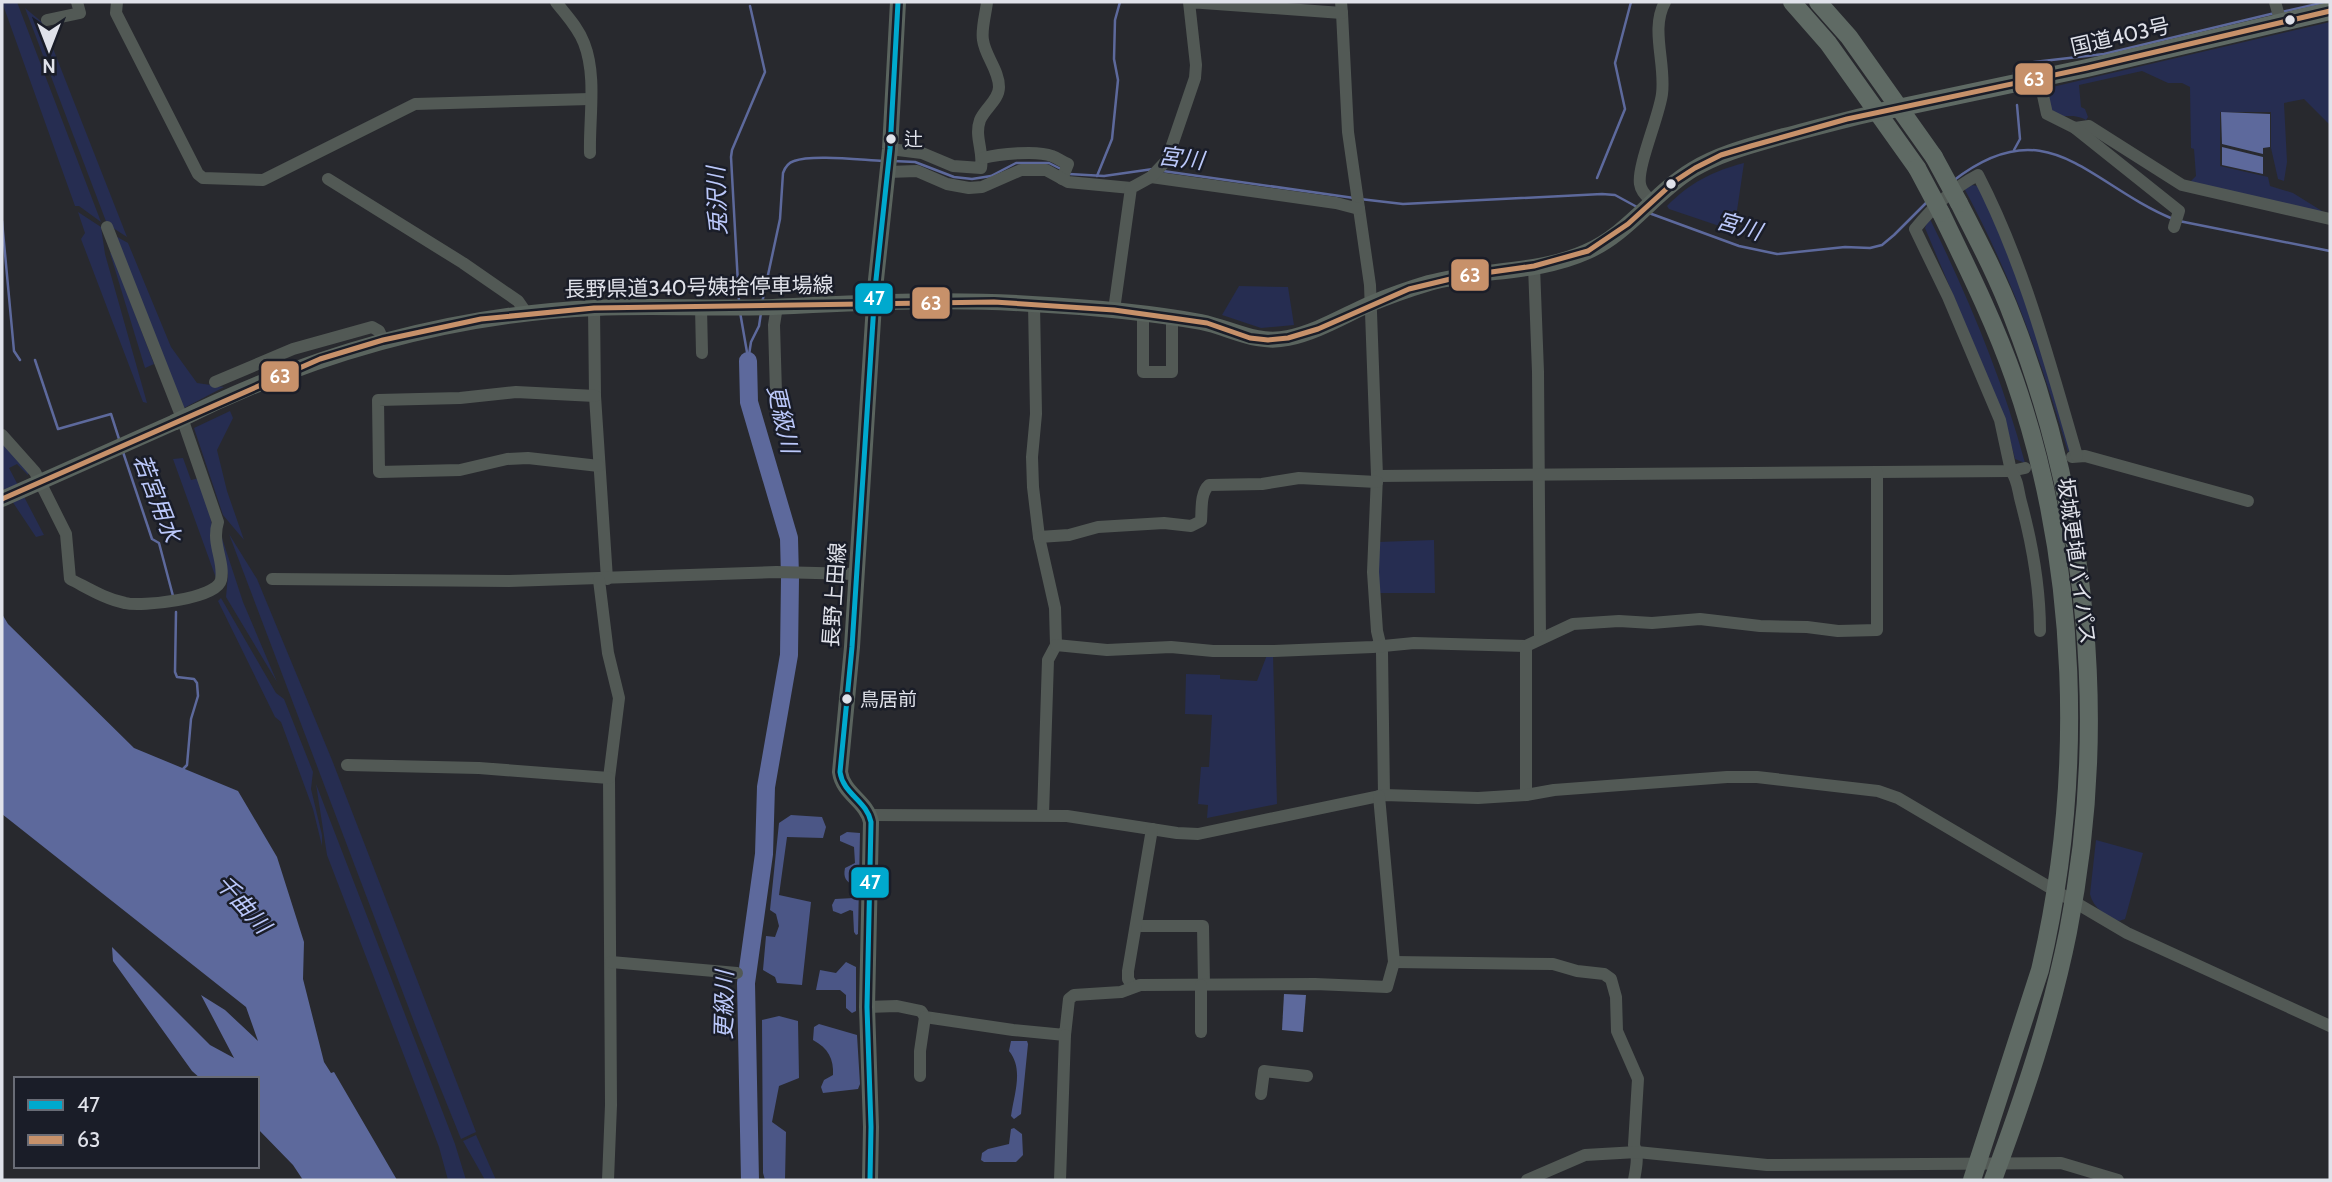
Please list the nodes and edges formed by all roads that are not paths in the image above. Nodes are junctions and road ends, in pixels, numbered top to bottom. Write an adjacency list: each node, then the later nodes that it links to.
1 (78, 2): 13 (street)
2 (117, 2): 15 (street)
3 (556, 2): 15 (street)
4 (898, 2): 21 (main road, 長野上田線)
5 (987, 2): 20 (street)
6 (1189, 2): 10 (street); 22 (street)
7 (1665, 2): 27 (street)
8 (1792, 2): 17 (highway, 坂城更埴バイパス)
9 (1818, 2): 16 (highway, 坂城更埴バイパス)
10 (1342, 7): 26 (street)
11 (2330, 11): 12 (highway, 国道403号)
12 (2278, 13): 14 (highway, 国道403号)
13 (47, 20)
14 (2039, 77): 16 (highway, 国道403号); 18 (street)
15 (590, 99): 19 (street)
16 (1899, 107): 17 (highway, 国道403号); 74 (highway, 坂城更埴バイパス, bridge)
17 (1879, 112): 27 (main road, 長野県道340号姨捨停車場線); 73 (highway, 坂城更埴バイパス, bridge)
18 (2075, 128): 28 (street); 29 (street)
19 (590, 153)
20 (983, 158): 21 (street); 23 (street)
21 (889, 161): 23 (street); 32 (main road, 長野上田線)
22 (1155, 172): 25 (street); 26 (street)
23 (1064, 174): 25 (street)
24 (328, 179): 39 (street)
25 (1131, 188): 38 (street)
26 (1359, 207): 33 (street)
27 (1646, 207): 31 (main road, 長野県道340号姨捨停車場線)
28 (2330, 219)
29 (2177, 221)
30 (107, 228): 47 (street)
31 (1534, 266): 33 (main road, 長野県道340号姨捨停車場線); 53 (street)
32 (874, 303): 34 (main road, 長野県道340号姨捨停車場線); 35 (main road, 長野県道340号姨捨停車場線); 58 (main road, 長野上田線)
33 (1371, 303): 41 (main road, 長野県道340号姨捨停車場線); 54 (street)
34 (1034, 304): 38 (main road, 長野県道340号姨捨停車場線); 57 (street)
35 (775, 306): 36 (main road, 長野県道340号姨捨停車場線); 45 (street)
36 (701, 307): 37 (main road, 長野県道340号姨捨停車場線); 43 (street)
37 (594, 308): 39 (main road, 長野県道340号姨捨停車場線); 46 (street)
38 (1114, 310): 40 (main road, 長野県道340号姨捨停車場線)
39 (527, 314): 42 (main road, 長野県道340号姨捨停車場線)
40 (1143, 314): 41 (main road, 長野県道340号姨捨停車場線); 41 (street)
41 (1172, 317)
42 (383, 340): 44 (street); 47 (main road, 長野県道340号姨捨停車場線)
43 (702, 353)
44 (215, 382)
45 (776, 393)
46 (595, 396): 49 (street); 49 (street)
47 (178, 420): 48 (street); 55 (main road, 長野県道340号姨捨停車場線, bridge)
48 (2, 435)
49 (599, 466): 60 (street)
50 (2025, 468): 51 (street)
51 (2011, 471): 52 (street); 56 (street); 61 (street)
52 (1877, 472): 53 (street); 62 (street)
53 (1539, 474): 54 (street); 62 (street)
54 (1377, 479): 57 (street); 64 (street)
55 (2, 499)
56 (2248, 501)
57 (1039, 537): 63 (street)
58 (856, 574): 60 (street); 71 (main road, 長野上田線)
59 (272, 579): 60 (street)
60 (603, 579): 67 (street)
61 (2040, 631)
62 (1540, 638): 65 (street)
63 (1056, 645): 64 (street); 70 (street)
64 (1379, 646): 65 (street); 68 (street)
65 (1526, 646): 69 (street)
66 (347, 765): 67 (street)
67 (609, 778): 76 (street)
68 (1381, 795): 69 (street); 72 (street); 77 (street)
69 (1526, 795): 73 (street)
70 (1043, 815): 71 (street); 72 (street)
71 (870, 816): 81 (main road)
72 (1152, 829): 75 (street)
73 (2056, 891): 74 (street); 90 (highway, 坂城更埴バイパス)
74 (2073, 902): 83 (street); 91 (highway, 坂城更埴バイパス)
75 (1136, 926): 79 (street); 80 (street)
76 (611, 962): 78 (street); 92 (street)
77 (1395, 962): 79 (street); 89 (street)
78 (737, 973)
79 (1203, 985): 80 (street); 84 (street)
80 (1133, 987): 85 (street)
81 (867, 1007): 82 (street); 93 (main road)
82 (925, 1017): 85 (street); 86 (street)
83 (2330, 1026)
84 (1201, 1031)
85 (1065, 1035): 94 (street)
86 (920, 1076)
87 (1307, 1076): 88 (street)
88 (1261, 1094)
89 (1637, 1152): 90 (street); 95 (street); 96 (street)
90 (1975, 1172): 91 (street)
91 (1996, 1172): 97 (street)
92 (608, 1180)
93 (870, 1180)
94 (1060, 1180)
95 (1527, 1180)
96 (1634, 1180)
97 (2118, 1180)

